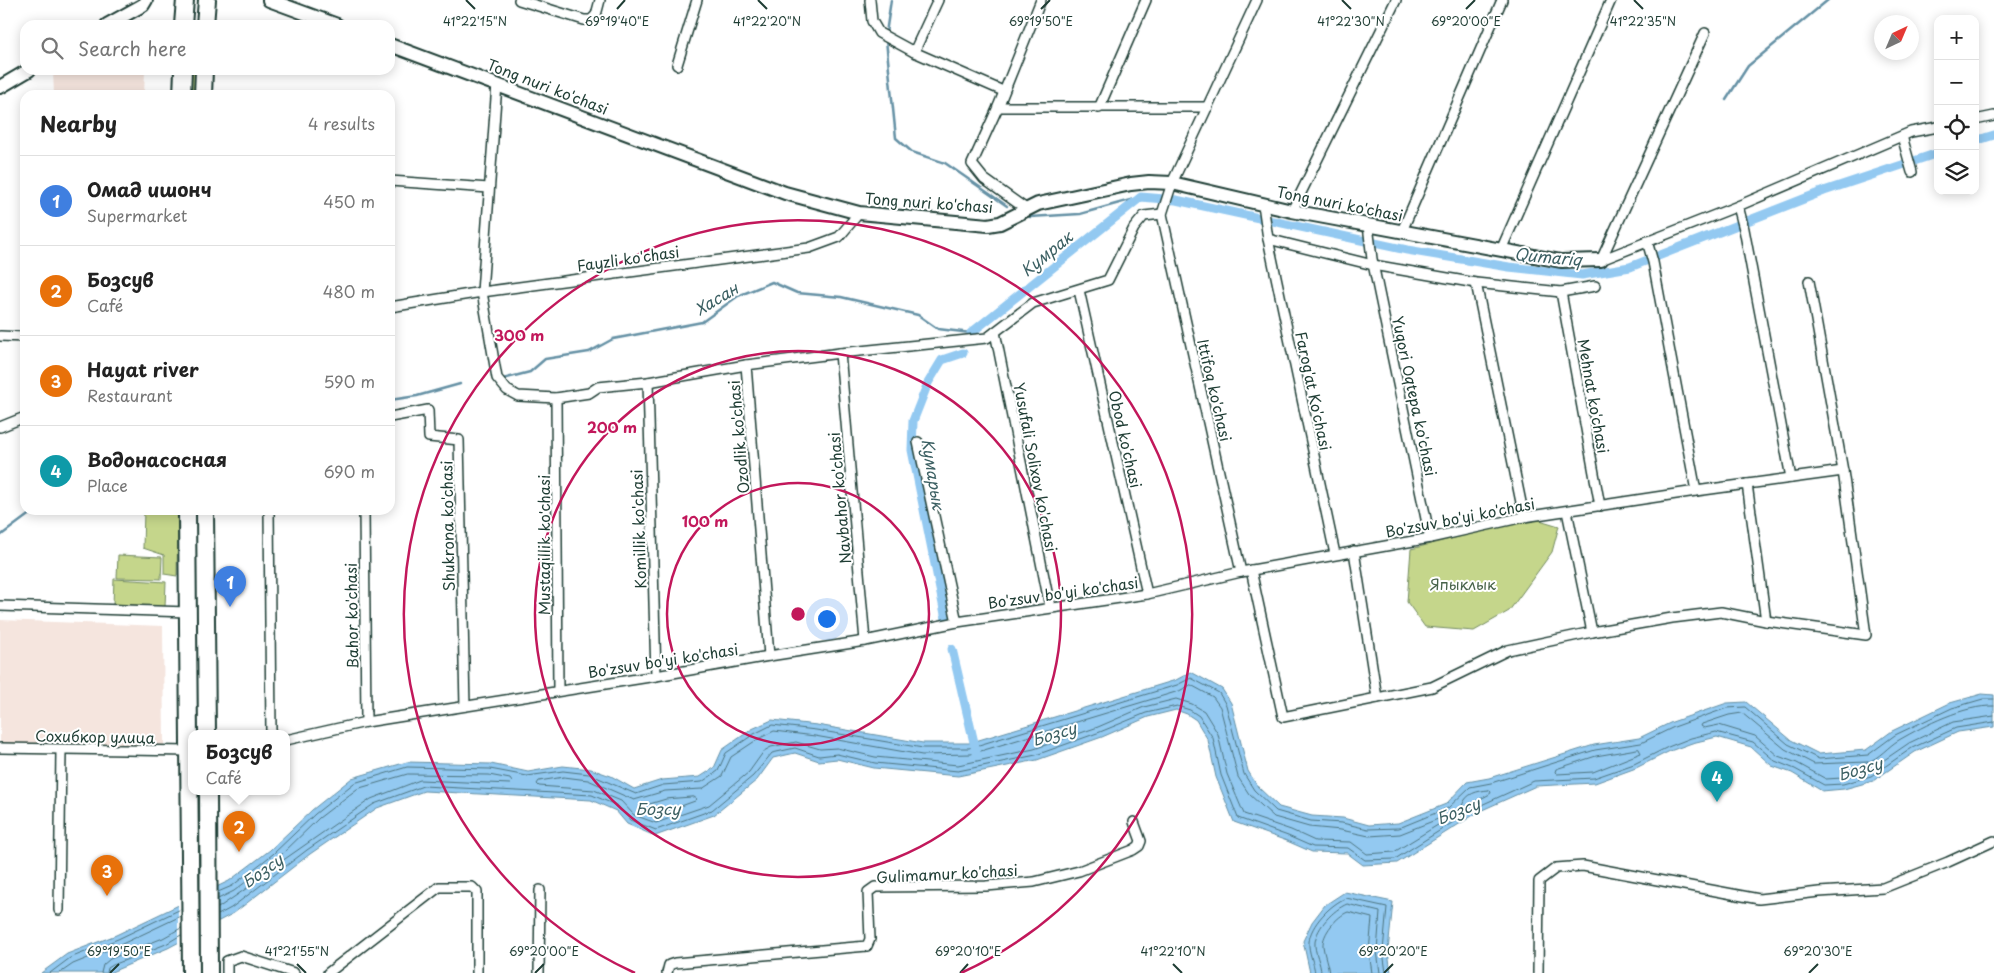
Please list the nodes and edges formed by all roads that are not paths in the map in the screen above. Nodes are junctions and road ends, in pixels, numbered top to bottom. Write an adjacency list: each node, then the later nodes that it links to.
1 (185, 0): 17 (highway)
2 (206, 0): 18 (highway)
3 (269, 0): 19 (street)
4 (519, 0): 5 (street)
5 (600, 0)
6 (697, 0): 23 (street)
7 (870, 0): 22 (street)
8 (938, 0): 22 (street)
9 (1040, 0): 31 (street)
10 (1146, 0): 34 (street)
11 (1257, 0): 33 (street)
12 (1396, 0): 47 (street)
13 (1502, 0): 50 (street)
14 (1611, 0): 53 (street)
15 (145, 3): 16 (street)
16 (116, 20)
17 (183, 20)
18 (205, 20)
19 (323, 20)
20 (1705, 33): 54 (street)
21 (395, 47): 27 (street, Tong nuri ko'chasi)
22 (914, 52): 31 (street)
23 (677, 65)
24 (20, 75): 28 (street)
25 (183, 75): 29 (highway)
26 (204, 75): 30 (highway)
27 (497, 84): 42 (street); 48 (street, Tong nuri ko'chasi)
28 (0, 87)
29 (182, 90)
30 (203, 90)
31 (1003, 91): 32 (street)
32 (998, 107): 34 (street); 44 (street)
33 (1208, 107): 34 (street); 41 (street)
34 (1099, 108)
35 (1994, 116): 36 (street)
36 (1979, 119)
37 (1934, 128): 38 (street)
38 (1903, 140): 39 (street); 46 (street)
39 (1912, 172)
40 (395, 181): 42 (street)
41 (1171, 187): 43 (street, Tong nuri ko'chasi); 44 (street, Tong nuri ko'chasi); 45 (street)
42 (489, 188): 60 (street)
43 (1263, 204): 47 (street, Tong nuri ko'chasi); 51 (street, Farog'at Ko'chasi)
44 (1026, 209): 48 (street, Tong nuri ko'chasi)
45 (1163, 209): 59 (street); 88 (street, Ittifoq ko'chasi)
46 (1739, 210): 52 (street); 75 (street)
47 (1292, 211): 49 (street, Tong nuri ko'chasi)
48 (859, 213): 60 (street, Fayzli ko'chasi)
49 (1368, 225): 50 (street, Tong nuri ko'chasi); 55 (street, Yuqori Oqtepa ko'chasi)
50 (1402, 231): 53 (street, Tong nuri ko'chasi)
51 (1268, 236): 55 (street); 87 (street, Farog'at Ko'chasi)
52 (1648, 244): 54 (street); 77 (street)
53 (1501, 250): 54 (street, Tong nuri ko'chasi)
54 (1601, 260)
55 (1373, 262): 57 (street); 85 (street, Yuqori Oqtepa ko'chasi)
56 (1809, 281): 74 (street)
57 (1476, 283): 61 (street); 84 (street)
58 (1595, 286): 61 (street)
59 (1079, 290): 63 (street); 91 (street, Obod ko'chasi)
60 (482, 292): 62 (street, Fayzli ko'chasi); 69 (street)
61 (1561, 292): 78 (street, Mehnat ko'chasi)
62 (395, 306)
63 (995, 332): 66 (street); 93 (street, Yusufali Solixov ko'chasi)
64 (0, 336): 65 (street)
65 (20, 337)
66 (840, 353): 67 (street); 98 (street, Navbahor ko'chasi)
67 (746, 365): 68 (street); 99 (street, Ozodlik ko'chasi)
68 (648, 382): 69 (street); 100 (street, Komillik ko'chasi)
69 (556, 398): 101 (street, Mustaqillik ko'chasi)
70 (395, 416): 103 (street, Shukrona ko'chasi)
71 (20, 418): 72 (street)
72 (0, 427)
73 (918, 442): 96 (street)
74 (1843, 471): 75 (street, Bo'zsuv bo'yi ko'chasi); 95 (street)
75 (1791, 478): 76 (street, Bo'zsuv bo'yi ko'chasi)
76 (1747, 484): 77 (street, Bo'zsuv bo'yi ko'chasi); 95 (street)
77 (1696, 491): 78 (street, Bo'zsuv bo'yi ko'chasi)
78 (1600, 506): 79 (street, Bo'zsuv bo'yi ko'chasi)
79 (1567, 511): 84 (street, Bo'zsuv bo'yi ko'chasi); 97 (street)
80 (187, 515): 90 (highway)
81 (205, 515): 89 (highway)
82 (269, 515): 107 (street)
83 (364, 515): 104 (street, Bahor ko'chasi)
84 (1524, 517): 85 (street, Bo'zsuv bo'yi ko'chasi)
85 (1430, 538): 86 (street, Bo'zsuv bo'yi ko'chasi)
86 (1354, 551): 87 (street, Bo'zsuv bo'yi ko'chasi); 102 (street)
87 (1335, 554): 88 (street, Bo'zsuv bo'yi ko'chasi)
88 (1246, 571): 91 (street, Bo'zsuv bo'yi ko'chasi); 102 (street, Ittifoq ko'chasi)
89 (206, 582): 90 (highway); 106 (highway)
90 (188, 583): 94 (highway)
91 (1147, 594): 93 (street, Bo'zsuv bo'yi ko'chasi)
92 (0, 606): 94 (street)
93 (1050, 607): 96 (street, Bo'zsuv bo'yi ko'chasi)
94 (188, 612): 105 (highway)
95 (1766, 621): 97 (street)
96 (957, 622): 98 (street, Bo'zsuv bo'yi ko'chasi)
97 (1592, 632): 102 (street)
98 (865, 641): 99 (street, Bo'zsuv bo'yi ko'chasi)
99 (769, 656): 100 (street, Bo'zsuv bo'yi ko'chasi)
100 (656, 676): 101 (street, Bo'zsuv bo'yi ko'chasi)
101 (558, 690): 103 (street, Bo'zsuv bo'yi ko'chasi)
102 (1377, 698)
103 (464, 706): 104 (street, Bo'zsuv bo'yi ko'chasi)
104 (366, 722): 108 (street, Bo'zsuv bo'yi ko'chasi)
105 (190, 730)
106 (207, 730)
107 (271, 730)
108 (290, 739)
109 (0, 748): 110 (street, Сохибкор улица)
110 (61, 750): 111 (street, Сохибкор улица); 117 (street)
111 (188, 751)
112 (190, 795): 118 (highway)
113 (208, 795): 119 (highway)
114 (1134, 822): 125 (street, Gulimamur ko'chasi)
115 (1994, 841): 126 (street)
116 (540, 890): 124 (street)
117 (59, 910)
118 (191, 973)
119 (209, 973)
120 (228, 973): 121 (street)
121 (294, 973)
122 (328, 973): 123 (street)
123 (477, 973)
124 (539, 973)
125 (667, 973)
126 (1538, 973)

